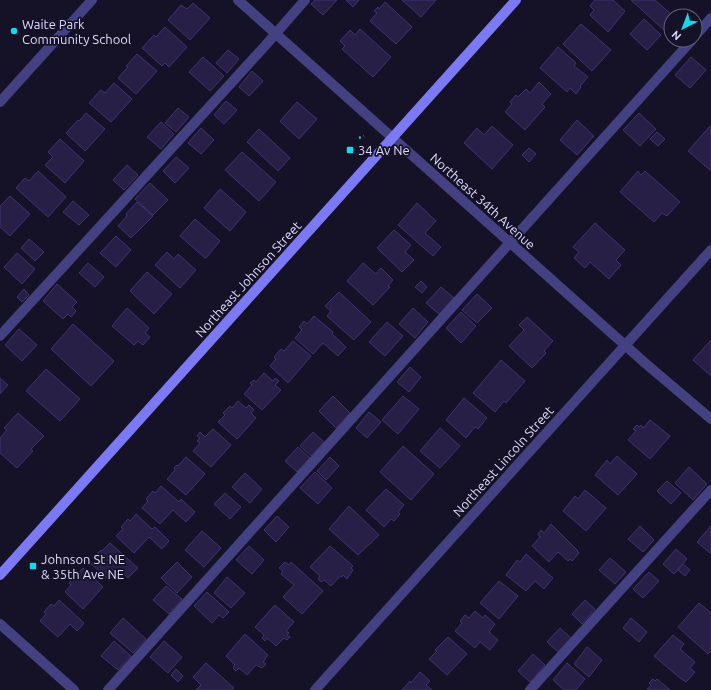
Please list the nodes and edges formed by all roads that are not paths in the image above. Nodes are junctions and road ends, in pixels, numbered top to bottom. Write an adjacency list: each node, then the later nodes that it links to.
1 (92, 0): 9 (street)
2 (238, 0): 7 (street, Northeast 34th Avenue)
3 (305, 0): 7 (street)
4 (516, 0): 10 (street, Northeast Johnson Street)
5 (711, 18): 6 (street)
6 (703, 27)
7 (275, 34): 10 (street, Northeast 34th Avenue); 13 (street)
8 (685, 48): 11 (street)
9 (0, 102)
10 (392, 138): 11 (street, Northeast 34th Avenue); 17 (street, Northeast Johnson Street)
11 (510, 243): 14 (street, Northeast 34th Avenue); 20 (street)
12 (711, 250): 14 (street, Northeast Lincoln Street)
13 (0, 336)
14 (626, 345): 15 (street, Northeast 34th Avenue); 21 (street, Northeast Lincoln Street)
15 (711, 419)
16 (711, 490): 22 (street)
17 (0, 575)
18 (0, 624): 19 (street)
19 (74, 690)
20 (108, 690)
21 (315, 690)
22 (530, 690)

